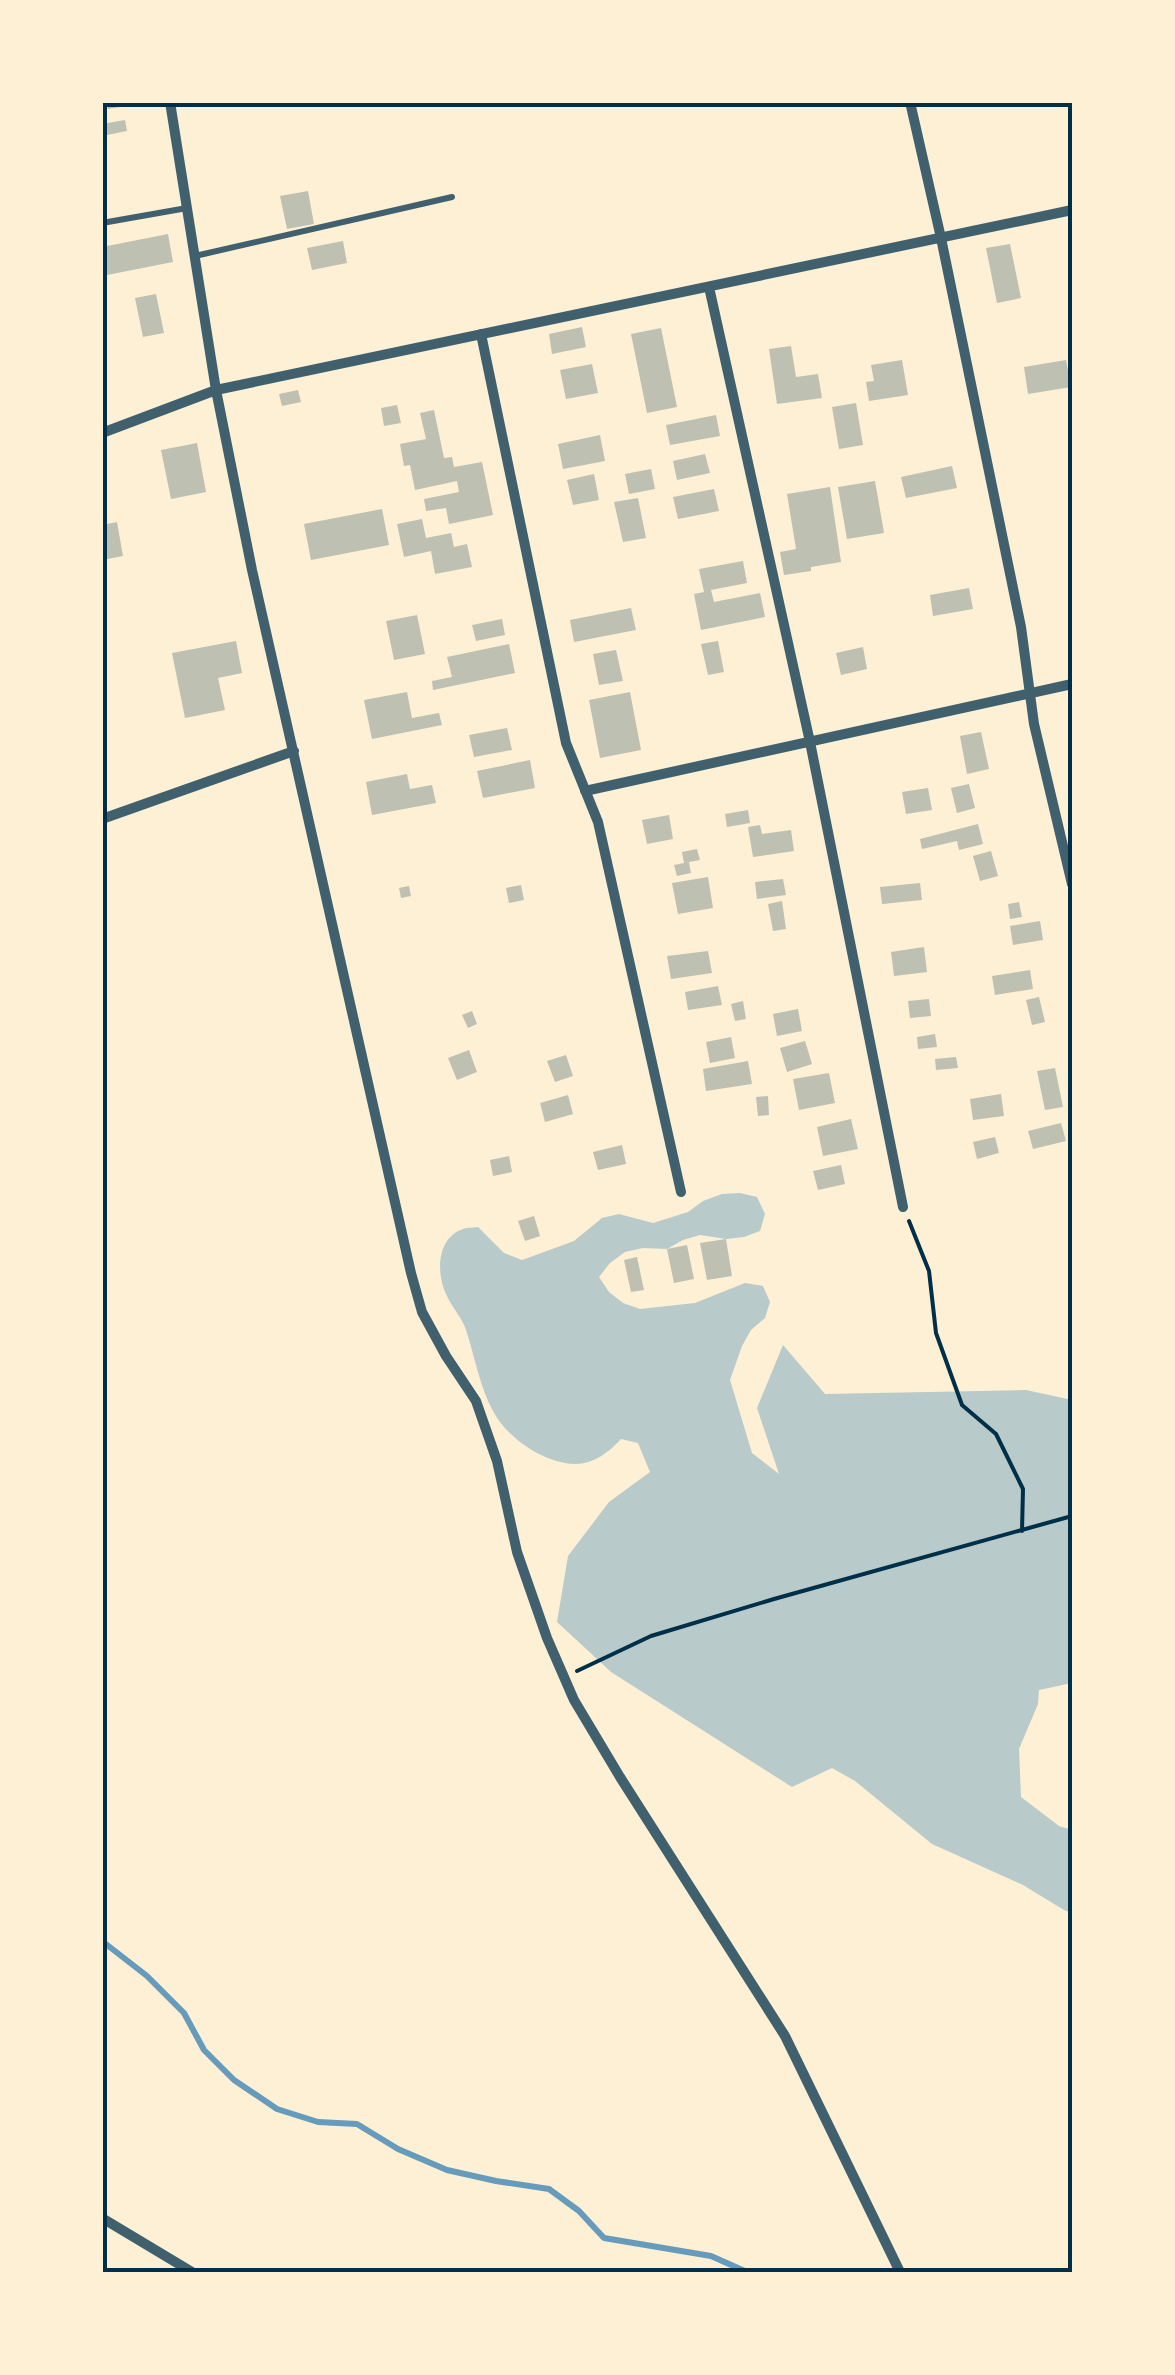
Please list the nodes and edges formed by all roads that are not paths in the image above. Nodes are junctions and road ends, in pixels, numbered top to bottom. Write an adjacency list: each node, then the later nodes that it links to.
1 (170, 102): 4 (street)
2 (910, 102): 7 (street)
3 (452, 197): 8 (lane)
4 (187, 208): 6 (lane); 8 (street)
5 (1072, 210): 7 (street)
6 (102, 224)
7 (941, 238): 9 (street); 14 (street)
8 (194, 256): 11 (street)
9 (708, 287): 10 (street); 15 (street)
10 (481, 334): 11 (street); 17 (street)
11 (216, 390): 12 (street); 16 (street)
12 (102, 433)
13 (1072, 684): 14 (street)
14 (1030, 694): 15 (street); 19 (street)
15 (810, 742): 17 (street); 21 (street)
16 (294, 751): 18 (street); 24 (street)
17 (585, 791): 20 (street)
18 (102, 818)
19 (1072, 884)
20 (681, 1192)
21 (903, 1207)
22 (102, 2218): 23 (street)
23 (192, 2272)
24 (900, 2272)

